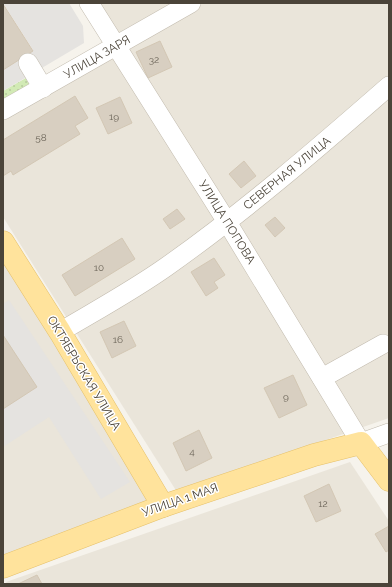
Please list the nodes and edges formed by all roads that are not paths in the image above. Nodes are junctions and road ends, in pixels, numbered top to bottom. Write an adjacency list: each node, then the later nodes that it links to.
1 (90, 3): 3 (street, УЛИЦА ПОПОВА)
2 (191, 3): 3 (street, УЛИЦА ЗАРЯ)
3 (116, 46): 6 (street, УЛИЦА ЗАРЯ); 8 (street, УЛИЦА ПОПОВА)
4 (28, 63): 6 (street)
5 (389, 86): 8 (street, СЕВЕРНАЯ УЛИЦА)
6 (43, 88): 7 (street, УЛИЦА ЗАРЯ)
7 (3, 110)
8 (227, 222): 10 (street, СЕВЕРНАЯ УЛИЦА); 12 (street, УЛИЦА ПОПОВА)
9 (3, 242): 10 (main road, ОКТЯБРЬСКАЯ УЛИЦА)
10 (60, 332): 16 (main road, ОКТЯБРЬСКАЯ УЛИЦА)
11 (383, 344): 12 (street)
12 (322, 378): 14 (street, УЛИЦА ПОПОВА)
13 (389, 433): 14 (street)
14 (361, 443): 15 (main road); 16 (main road, УЛИЦА 1 МАЯ)
15 (389, 480)
16 (163, 506): 17 (main road, УЛИЦА 1 МАЯ)
17 (3, 567)

